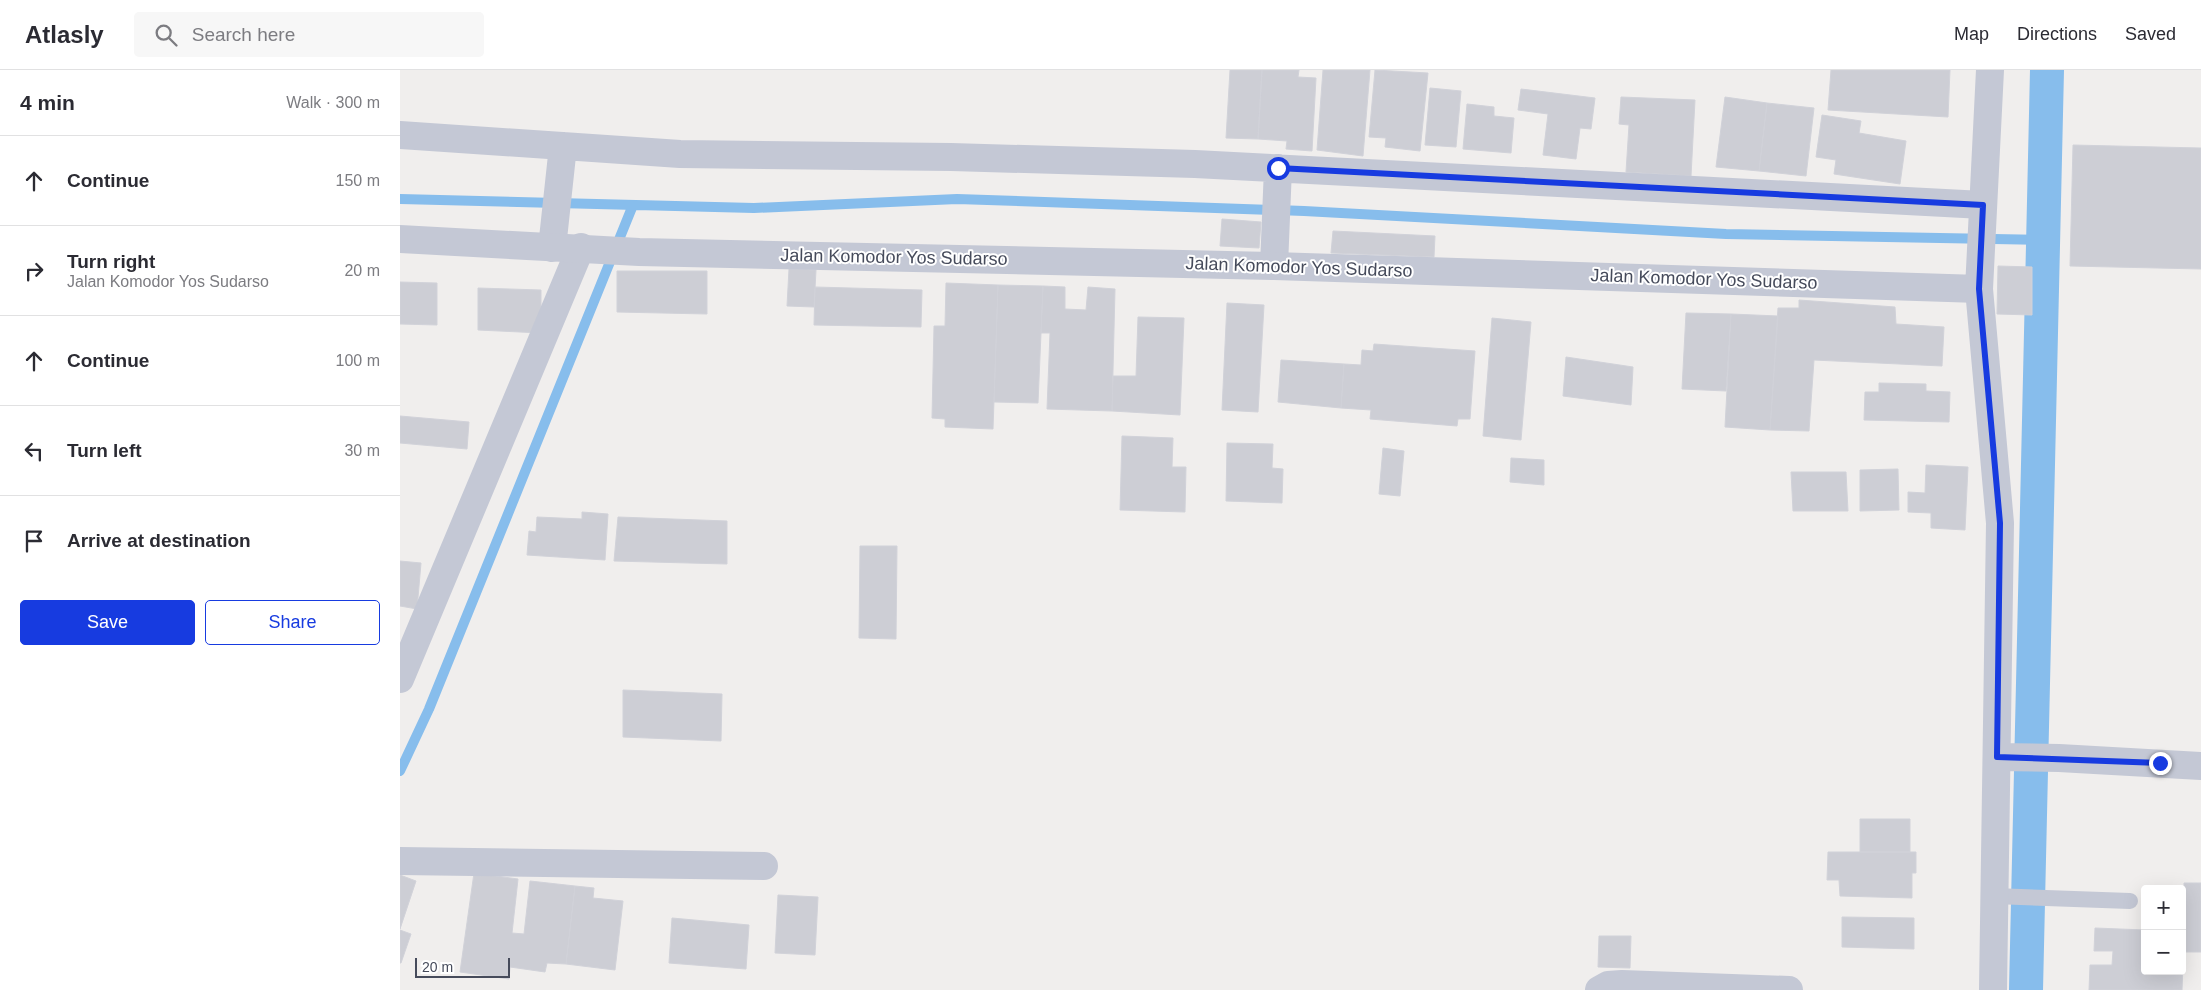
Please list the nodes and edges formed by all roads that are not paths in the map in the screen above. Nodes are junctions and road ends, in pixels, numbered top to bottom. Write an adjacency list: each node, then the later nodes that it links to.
1 (1990, 70): 5 (street)
2 (400, 135): 3 (street)
3 (562, 156): 4 (street); 6 (street)
4 (1278, 174): 5 (street); 9 (street)
5 (1983, 209): 10 (street)
6 (554, 236): 7 (street, Jalan Komodor Yos Sudarso); 8 (street, Jalan Komodor Yos Sudarso)
7 (400, 239)
8 (589, 249): 9 (street, Jalan Komodor Yos Sudarso); 11 (street)
9 (1274, 266): 10 (street, Jalan Komodor Yos Sudarso)
10 (1980, 276): 12 (street)
11 (400, 679)
12 (2004, 757): 13 (street); 16 (street)
13 (2201, 766)
14 (400, 861): 15 (street)
15 (764, 866)
16 (2000, 896): 17 (lane); 20 (street)
17 (2130, 902)
18 (1599, 990): 19 (street)
19 (1789, 990)
20 (1992, 990)

